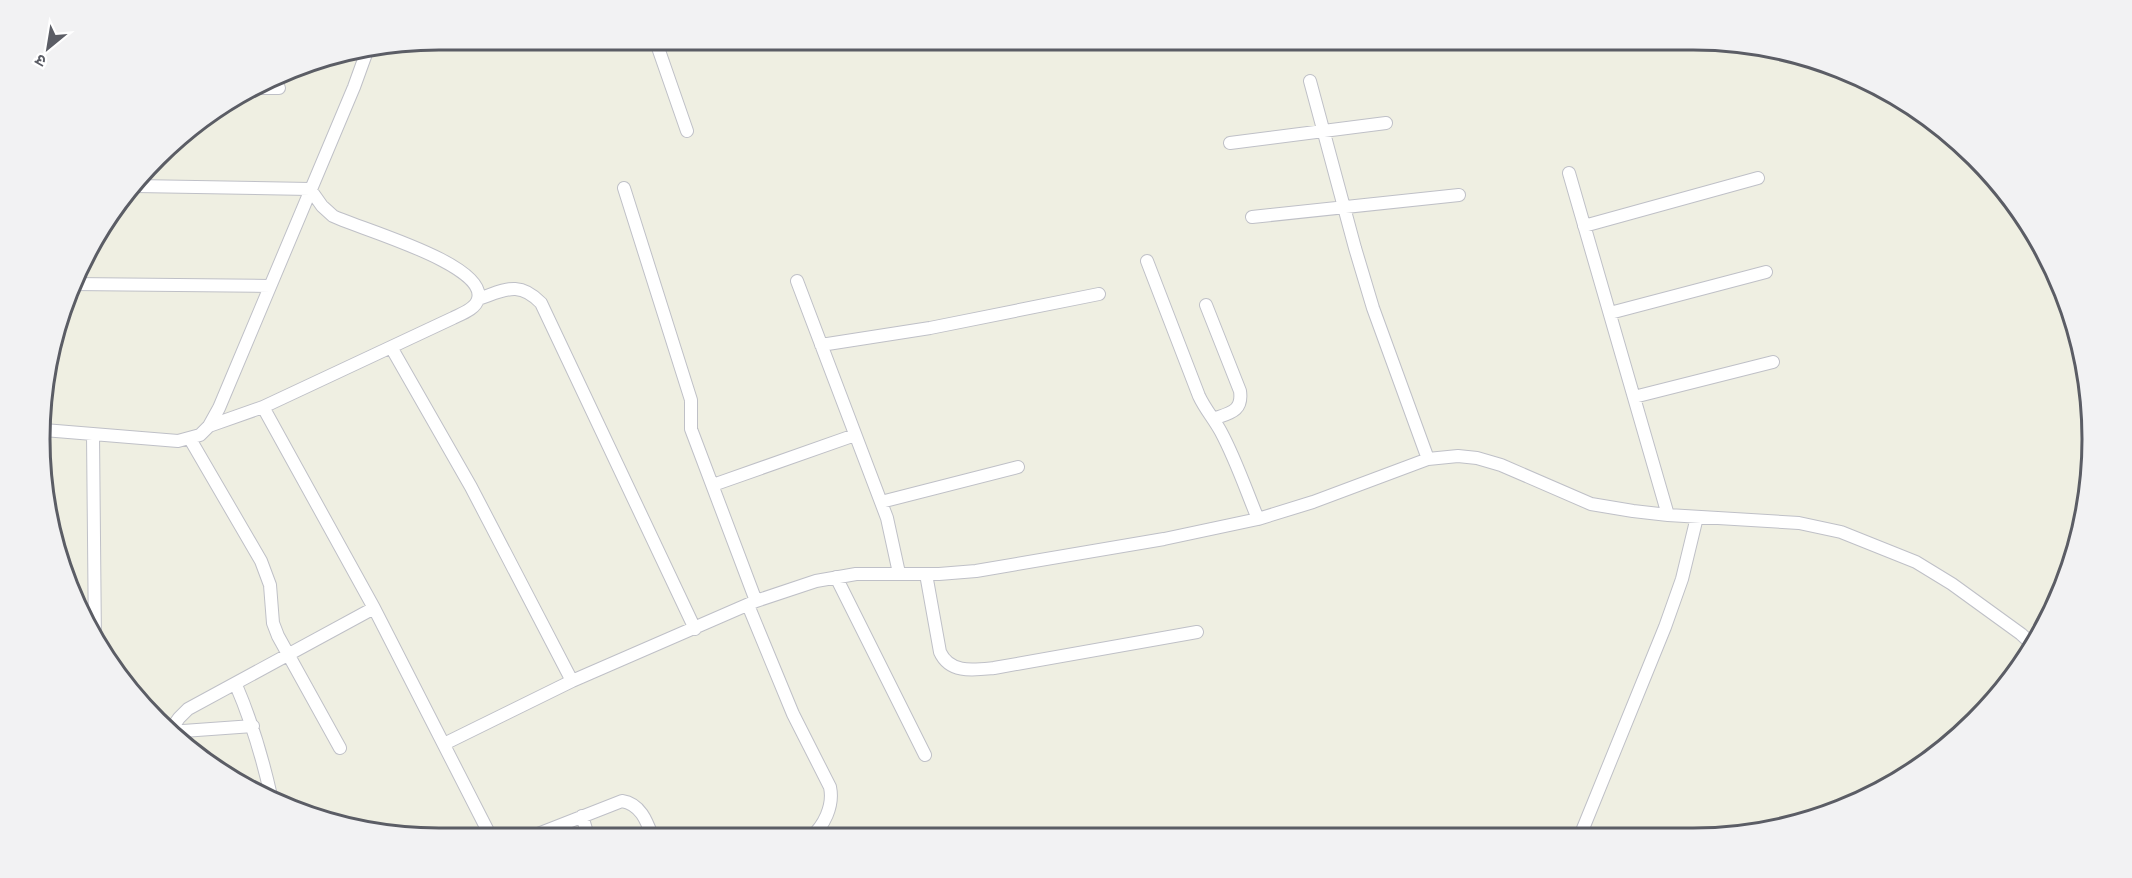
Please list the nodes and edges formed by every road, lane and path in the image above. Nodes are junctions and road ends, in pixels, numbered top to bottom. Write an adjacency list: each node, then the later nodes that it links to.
1 (659, 50): 7 (street)
2 (365, 57): 14 (street)
3 (1311, 81): 8 (street)
4 (271, 88): 5 (street)
5 (279, 88)
6 (1386, 123): 8 (street)
7 (687, 130)
8 (1324, 130): 9 (street); 16 (street)
9 (1230, 143)
10 (1569, 173): 18 (street)
11 (1758, 178): 18 (street)
12 (143, 186): 14 (street)
13 (624, 188): 41 (street)
14 (310, 189): 23 (street); 25 (street)
15 (1459, 195): 16 (street)
16 (1344, 207): 17 (street); 39 (street)
17 (1252, 217)
18 (1584, 226): 27 (street)
19 (1147, 261): 33 (street)
20 (1766, 272): 27 (street)
21 (797, 281): 28 (street)
22 (82, 284): 23 (street)
23 (270, 286): 34 (street)
24 (1100, 294): 28 (street)
25 (478, 299): 29 (street); 52 (street)
26 (1206, 305): 33 (street)
27 (1610, 313): 31 (street)
28 (821, 345): 37 (street)
29 (391, 347): 32 (street); 56 (street)
30 (1773, 362): 31 (street)
31 (1634, 397): 43 (street)
32 (263, 407): 34 (street); 50 (street)
33 (1213, 419): 45 (street)
34 (208, 426): 38 (street)
35 (50, 430): 36 (street)
36 (93, 434): 38 (street); 51 (street)
37 (855, 435): 41 (street); 42 (street)
38 (190, 439): 55 (street)
39 (1428, 459): 43 (street); 45 (street)
40 (1018, 467): 42 (street)
41 (712, 485): 49 (street)
42 (881, 502): 46 (street)
43 (1668, 515): 44 (street)
44 (1697, 517): 54 (street); 71 (street)
45 (1258, 519): 47 (street)
46 (898, 573): 47 (street); 48 (street)
47 (926, 574): 53 (street)
48 (836, 577): 49 (street); 63 (street)
49 (752, 603): 52 (street); 70 (street)
50 (374, 608): 55 (street); 61 (street)
51 (95, 620)
52 (695, 629): 56 (street)
53 (1197, 632)
54 (2027, 638)
55 (289, 655): 57 (street); 62 (street)
56 (572, 681): 61 (street)
57 (236, 684): 58 (street); 59 (street)
58 (174, 724)
59 (253, 726): 60 (street); 64 (street)
60 (180, 730)
61 (444, 744): 66 (street)
62 (340, 748)
63 (925, 755)
64 (269, 789)
65 (582, 816): 67 (street); 68 (street); 69 (street)
66 (486, 828)
67 (552, 828)
68 (586, 828)
69 (648, 828)
70 (820, 828)
71 (1583, 828)

